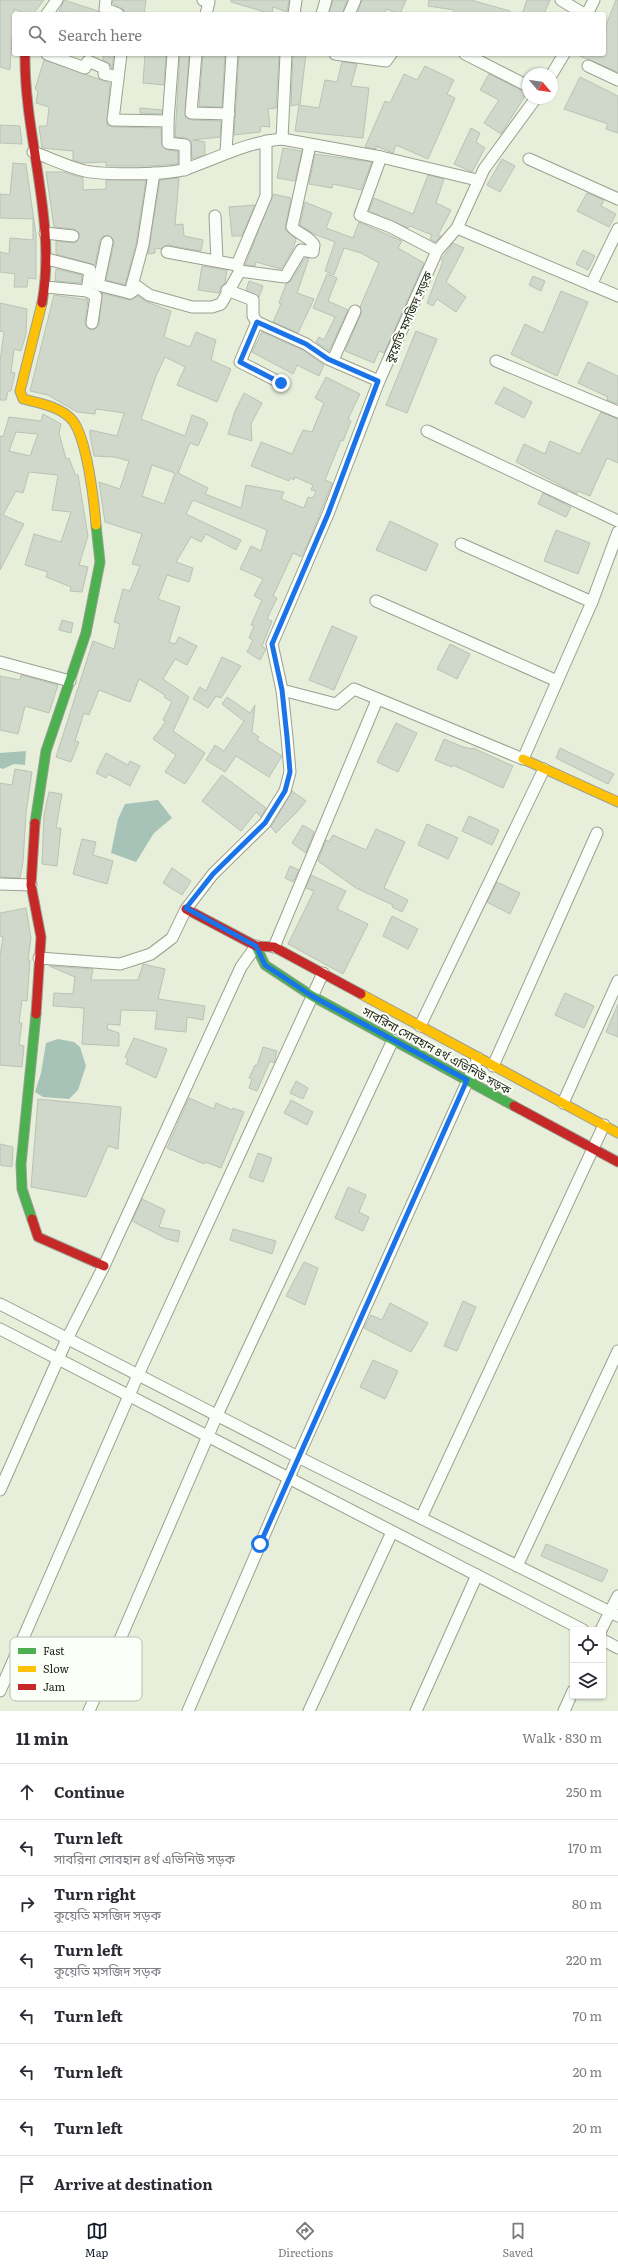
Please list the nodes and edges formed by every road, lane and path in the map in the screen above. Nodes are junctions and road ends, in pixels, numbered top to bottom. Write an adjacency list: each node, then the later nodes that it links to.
1 (57, 0): 9 (street)
2 (106, 0): 10 (street)
3 (203, 0): 11 (street)
4 (296, 0): 12 (street)
5 (326, 0): 13 (street)
6 (354, 0): 14 (street)
7 (561, 0): 15 (street)
8 (594, 0): 16 (street)
9 (48, 12)
10 (111, 12)
11 (206, 12)
12 (294, 12)
13 (323, 12)
14 (350, 12)
15 (582, 12)
16 (587, 12)
17 (25, 56): 39 (street)
18 (52, 56): 30 (street)
19 (121, 56): 30 (street)
20 (173, 56): 35 (street)
21 (196, 56): 34 (street)
22 (232, 56): 34 (street)
23 (286, 56): 37 (street)
24 (350, 56): 25 (street)
25 (390, 56)
26 (469, 56): 32 (street)
27 (563, 56): 29 (street)
28 (588, 66): 31 (street)
29 (556, 68)
30 (118, 77): 35 (street)
31 (618, 80)
32 (522, 83)
33 (532, 104): 45 (street, কুয়েতি মসজিদ সড়ক)
34 (229, 114): 40 (street)
35 (168, 121): 43 (street)
36 (266, 140): 37 (street); 40 (street); 57 (street)
37 (282, 140): 38 (street)
38 (310, 145): 41 (street); 57 (street)
39 (33, 152): 44 (street); 50 (street)
40 (226, 152): 43 (street)
41 (381, 157): 45 (street); 53 (street)
42 (529, 159): 46 (street)
43 (185, 170): 44 (street)
44 (154, 173): 62 (street)
45 (477, 180): 48 (street, কুয়েতি মসজিদ সড়ক)
46 (618, 198)
47 (216, 216): 56 (street)
48 (457, 228): 53 (street, কুয়েতি মসজিদ সড়ক); 58 (street)
49 (618, 229): 58 (street)
50 (45, 233): 51 (street); 55 (street)
51 (73, 236)
52 (107, 242): 61 (street)
53 (437, 251): 69 (street, কুয়েতি মসজিদ সড়ক)
54 (167, 252): 56 (street)
55 (47, 259): 59 (street); 61 (street)
56 (217, 260): 57 (street)
57 (238, 268): 60 (street)
58 (591, 285): 63 (street)
59 (46, 287): 61 (street); 80 (street)
60 (227, 290): 62 (street); 65 (street)
61 (94, 291): 62 (street); 66 (street)
62 (130, 293)
63 (618, 296)
64 (355, 311): 67 (street)
65 (257, 322): 67 (street); 70 (street)
66 (92, 323)
67 (333, 360): 69 (street)
68 (496, 361): 71 (street)
69 (378, 381): 81 (street, কুয়েতি মসজিদ সড়ক)
70 (281, 383)
71 (618, 412)
72 (427, 431): 73 (street)
73 (618, 521)
74 (618, 532): 77 (street)
75 (461, 544): 77 (street)
76 (376, 601): 79 (street)
77 (592, 602): 79 (street)
78 (0, 662): 80 (street)
79 (558, 680): 83 (street)
80 (70, 681): 88 (street)
81 (282, 690): 82 (street); 89 (street, কুয়েতি মসজিদ সড়ক)
82 (377, 700): 83 (street); 91 (street)
83 (523, 759): 84 (street)
84 (544, 769): 85 (street); 96 (street)
85 (618, 802)
86 (597, 833): 99 (street)
87 (0, 884): 88 (street)
88 (31, 885): 92 (street)
89 (186, 908): 90 (street, সাবরিনা সোবহান ৪র্থ এভিনিউ সড়ক); 92 (street, কুয়েতি মসজিদ সড়ক)
90 (256, 946): 91 (street, সাবরিনা সোবহান ৪র্থ এভিনিউ সড়ক); 95 (street, সাবরিনা সোবহান ৪র্থ এভিনিউ সড়ক); 106 (street)
91 (274, 946): 93 (street, সাবরিনা সোবহান ৪র্থ এভিনিউ সড়ক)
92 (39, 958): 106 (street)
93 (323, 973): 95 (street); 96 (street, সাবরিনা সোবহান ৪র্থ এভিনিউ সড়ক)
94 (618, 981): 101 (street)
95 (312, 996): 97 (street, সাবরিনা সোবহান ৪র্থ এভিনিউ সড়ক); 112 (street)
96 (420, 1026): 98 (street, সাবরিনা সোবহান ৪র্থ এভিনিউ সড়ক)
97 (393, 1040): 100 (street, সাবরিনা সোবহান ৪র্থ এভিনিউ সড়ক); 114 (street)
98 (478, 1058): 99 (street, সাবরিনা সোবহান ৪র্থ এভিনিউ সড়ক); 100 (street)
99 (493, 1066): 101 (street, সাবরিনা সোবহান ৪র্থ এভিনিউ সড়ক)
100 (467, 1080): 104 (street, সাবরিনা সোবহান ৪র্থ এভিনিউ সড়ক); 116 (street)
101 (563, 1103): 102 (street, সাবরিনা সোবহান ৪র্থ এভিনিউ সড়ক)
102 (604, 1125): 103 (street, সাবরিনা সোবহান ৪র্থ এভিনিউ সড়ক); 104 (street)
103 (618, 1133)
104 (594, 1149): 105 (street, সাবরিনা সোবহান ৪র্থ এভিনিউ সড়ক); 119 (street)
105 (618, 1162)
106 (104, 1266): 109 (street)
107 (0, 1304): 109 (street)
108 (0, 1329): 111 (street)
109 (68, 1339): 111 (street); 112 (street)
110 (618, 1351): 121 (street)
111 (58, 1360): 113 (street); 118 (street)
112 (138, 1375): 113 (street); 114 (street)
113 (129, 1396): 115 (street); 127 (street)
114 (217, 1415): 115 (street); 116 (street)
115 (208, 1436): 117 (street); 128 (street)
116 (298, 1457): 117 (street); 119 (street)
117 (289, 1478): 120 (street); 136 (street)
118 (0, 1490)
119 (422, 1518): 121 (street)
120 (392, 1532): 122 (street); 137 (street)
121 (517, 1566): 124 (street)
122 (477, 1575): 125 (street); 138 (street)
123 (618, 1596): 124 (street)
124 (614, 1614): 126 (street)
125 (577, 1627)
126 (604, 1627)
127 (24, 1637)
128 (121, 1637)
129 (606, 1642): 130 (street)
130 (618, 1648)
131 (10, 1668): 132 (street)
132 (0, 1691)
133 (570, 1698): 139 (street)
134 (93, 1701): 135 (street)
135 (89, 1711)
136 (188, 1711)
137 (309, 1711)
138 (416, 1711)
139 (564, 1711)

